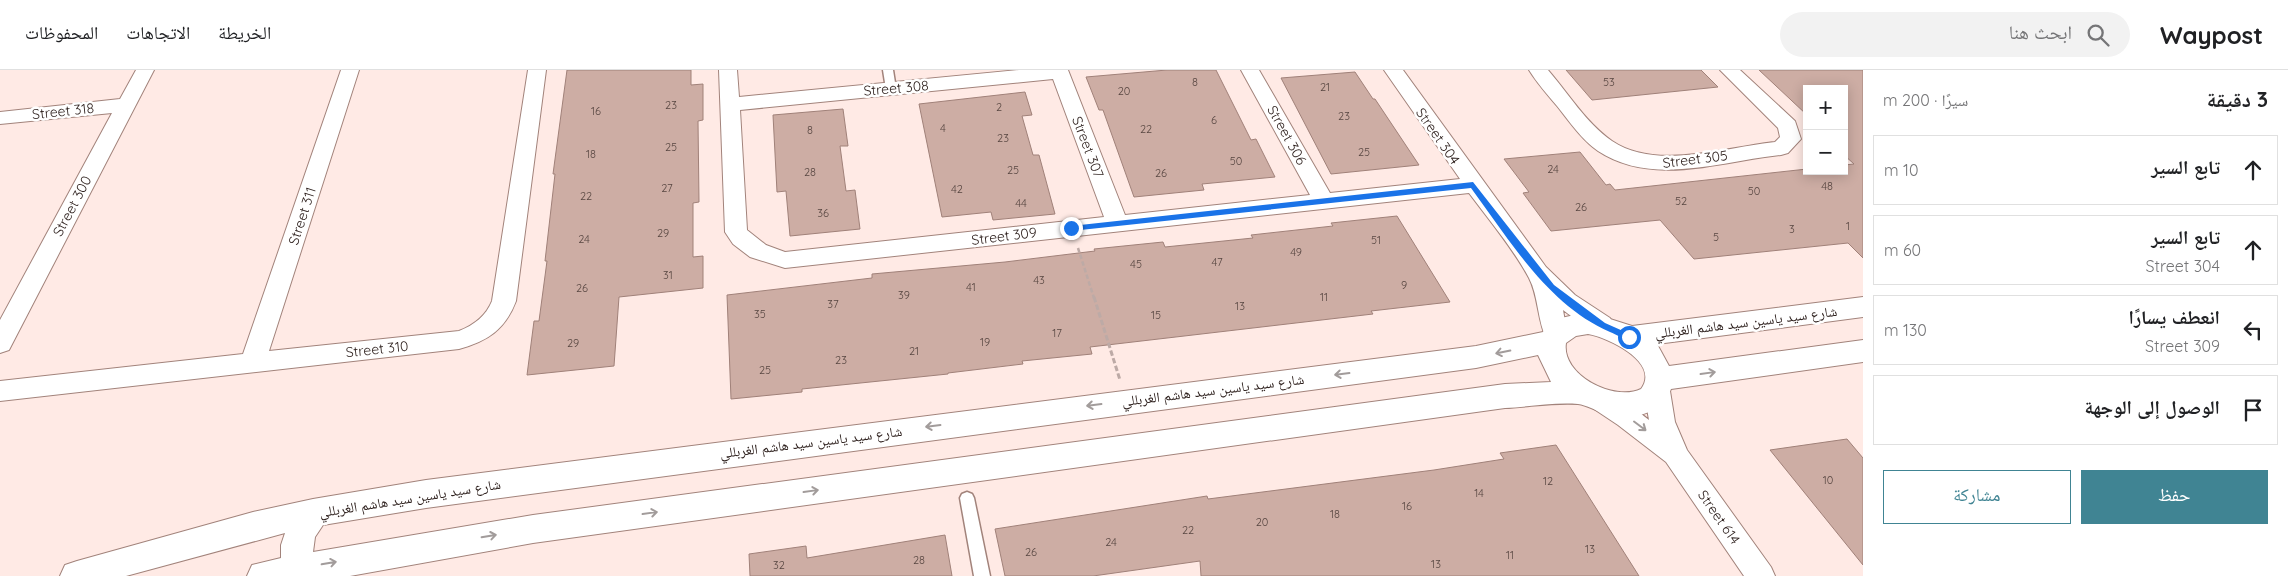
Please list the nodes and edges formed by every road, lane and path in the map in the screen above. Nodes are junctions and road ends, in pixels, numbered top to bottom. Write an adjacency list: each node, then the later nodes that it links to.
1 (145, 70): 12 (street, Street 300)
2 (350, 70): 25 (street, Street 311)
3 (538, 70): 25 (street, Street 310)
4 (729, 70): 11 (street, Street 309)
5 (1250, 70): 15 (street, Street 306)
6 (1393, 70): 14 (street, Street 304)
7 (1538, 70): 8 (street, Street 305)
8 (1730, 70)
9 (1059, 71): 10 (street, Street 308); 16 (street, Street 307)
10 (890, 79): 11 (street, Street 308)
11 (732, 104): 17 (street, Street 309)
12 (125, 105): 13 (street, Street 318); 23 (street, Street 300)
13 (0, 118)
14 (1473, 185): 15 (street, Street 309); 18 (street, Street 304)
15 (1323, 200): 16 (street, Street 309)
16 (1117, 223): 17 (street, Street 309)
17 (1071, 228): 29 (path)
18 (1538, 273): 20 (street, Street 304); 21 (street, Street 304)
19 (1863, 307): 22 (street, شارع سيد ياسين سيد هاشم الغربللي)
20 (1602, 325): 21 (street); 22 (street)
21 (1553, 337): 28 (street); 29 (street, شارع سيد ياسين سيد هاشم الغربللي, one-way to 29)
22 (1629, 337): 26 (street)
23 (0, 343)
24 (1863, 350): 26 (street, one-way to 24)
25 (253, 362): 27 (street, Street 310)
26 (1658, 385): 28 (street); 30 (street, Street 614)
27 (0, 391)
28 (1591, 396): 30 (street, Street 614, one-way to 30); 33 (street, one-way to 28)
29 (1126, 400): 32 (street, شارع سيد ياسين سيد هاشم الغربللي, one-way to 32)
30 (1677, 457): 37 (street, Street 614)
31 (967, 498): 36 (lane)
32 (314, 513): 33 (street); 34 (street, شارع سيد ياسين سيد هاشم الغربللي)
33 (300, 568): 35 (street)
34 (78, 576)
35 (264, 576)
36 (982, 576)
37 (1761, 576)

